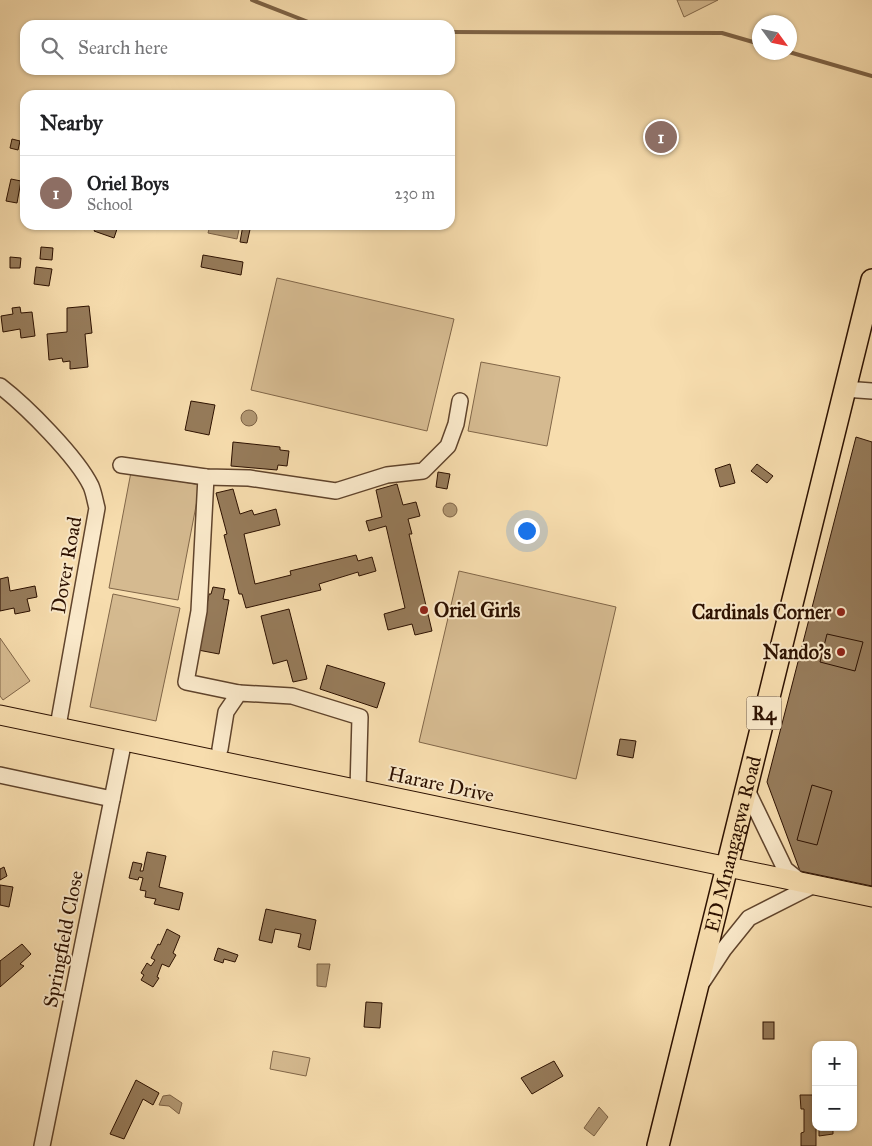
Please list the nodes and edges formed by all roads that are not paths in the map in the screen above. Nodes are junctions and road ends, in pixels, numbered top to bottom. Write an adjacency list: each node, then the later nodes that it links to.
1 (872, 280): 3 (highway, ED Mnangagwa Road / R4)
2 (0, 386): 10 (street, Dover Road)
3 (844, 389): 4 (street); 14 (highway, ED Mnangagwa Road / R4)
4 (872, 390)
5 (460, 401): 7 (street)
6 (121, 465): 7 (street)
7 (206, 477): 8 (street)
8 (239, 693): 12 (street); 15 (street)
9 (0, 715): 10 (main road, Harare Drive)
10 (58, 726): 11 (main road, Harare Drive)
11 (124, 740): 15 (main road, Harare Drive); 16 (street, Springfield Close)
12 (220, 748)
13 (0, 775): 16 (street)
14 (745, 786): 17 (highway, ED Mnangagwa Road / R4); 18 (street)
15 (358, 790): 17 (main road, Harare Drive)
16 (112, 799): 21 (street, Springfield Close)
17 (725, 866): 18 (main road, Harare Drive); 20 (highway, ED Mnangagwa Road / R4)
18 (808, 883): 19 (main road, Harare Drive); 20 (street)
19 (872, 897)
20 (697, 989): 22 (highway, ED Mnangagwa Road / R4)
21 (42, 1146)
22 (658, 1146)

